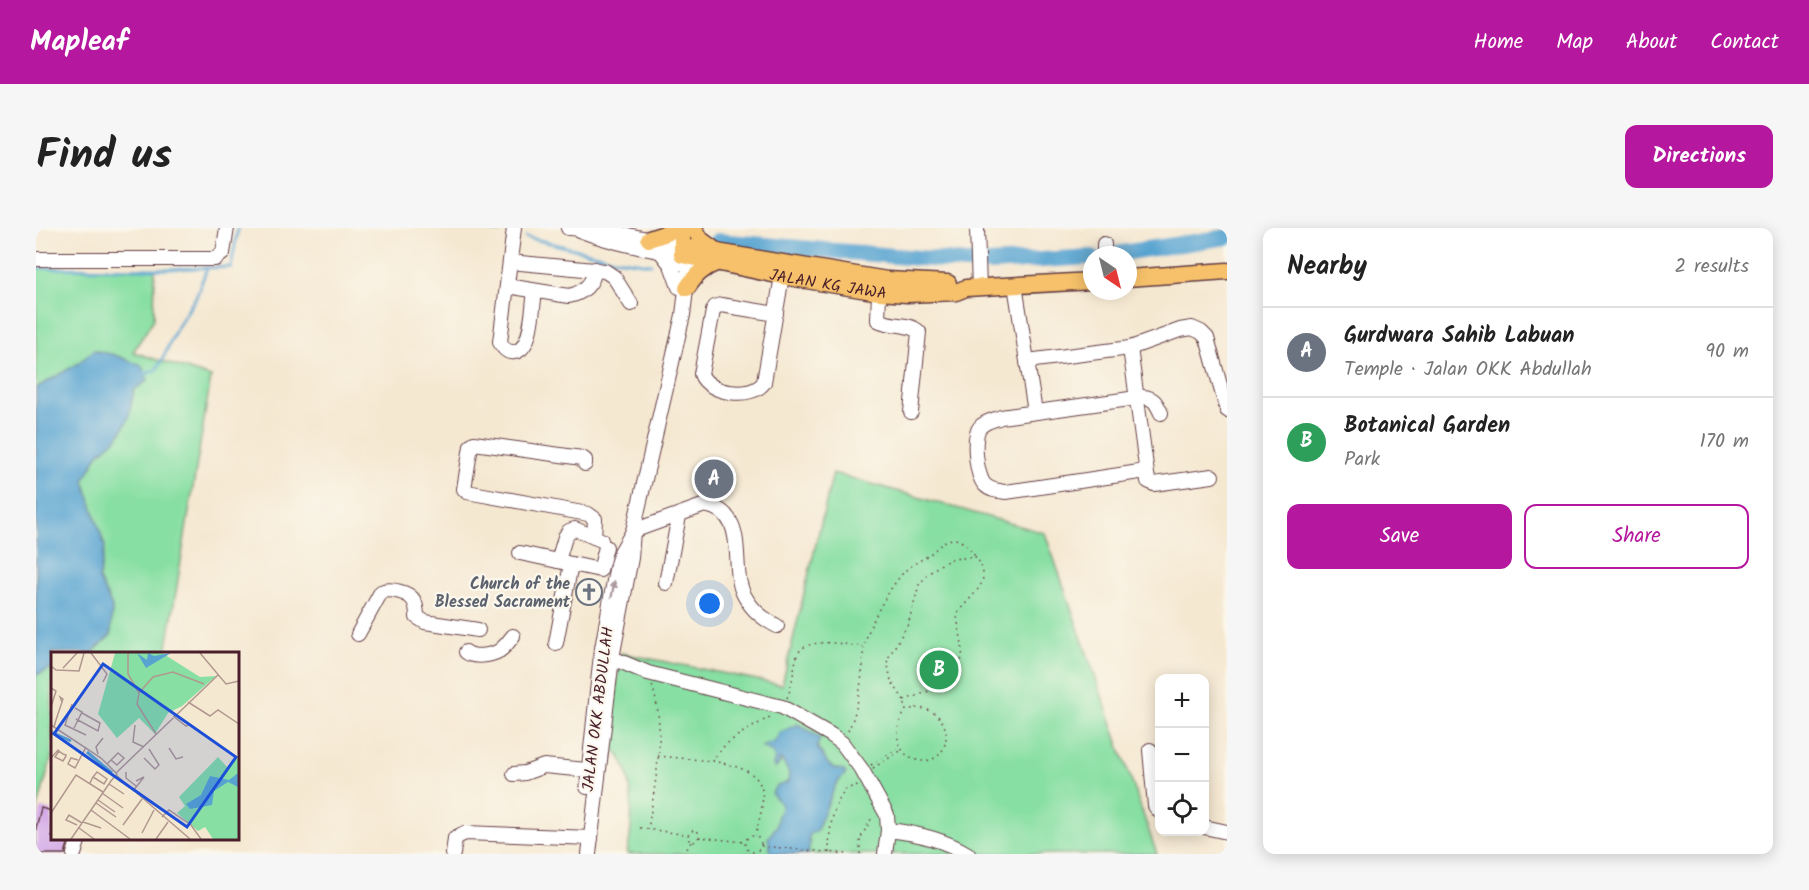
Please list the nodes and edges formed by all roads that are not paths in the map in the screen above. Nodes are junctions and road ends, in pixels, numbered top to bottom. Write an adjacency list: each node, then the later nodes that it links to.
1 (227, 228): 11 (street)
2 (514, 228): 12 (street)
3 (673, 228): 8 (main road)
4 (682, 228): 9 (main road, JALAN OKK ABDULLAH)
5 (692, 228): 9 (main road, JALAN OKK ABDULLAH); 10 (main road)
6 (977, 228): 21 (street)
7 (574, 229): 8 (street)
8 (655, 245): 9 (street); 20 (street)
9 (686, 251): 10 (main road, JALAN KG JAWA); 20 (street, JALAN OKK ABDULLAH)
10 (716, 257): 15 (main road, JALAN KG JAWA); 20 (main road); 21 (main road, JALAN KG JAWA)
11 (36, 259)
12 (510, 262): 13 (street); 19 (street)
13 (595, 269): 22 (street); 24 (street)
14 (1227, 271): 16 (main road)
15 (782, 276): 23 (main road, JALAN KG JAWA); 25 (street)
16 (1137, 277)
17 (1083, 281): 18 (main road, JALAN KG JAWA)
18 (1016, 285): 21 (main road, JALAN KG JAWA); 27 (street)
19 (507, 286): 22 (street); 22 (street)
20 (683, 287): 37 (street, JALAN OKK ABDULLAH)
21 (972, 288): 23 (main road, JALAN KG JAWA)
22 (535, 292)
23 (879, 292): 30 (street)
24 (631, 304)
25 (776, 314): 25 (street)
26 (1130, 348): 27 (street); 28 (street); 29 (street)
27 (1027, 361): 31 (street)
28 (1137, 398): 31 (street); 32 (street); 34 (street)
29 (1227, 410)
30 (911, 412)
31 (1035, 412): 34 (street)
32 (1161, 414)
33 (585, 464): 38 (street)
34 (1146, 471): 35 (street)
35 (1212, 476)
36 (679, 516): 37 (street); 43 (street); 44 (street)
37 (633, 531): 41 (street, JALAN OKK ABDULLAH)
38 (594, 537): 40 (street); 42 (street)
39 (520, 553): 42 (street)
40 (605, 553): 41 (street); 42 (street)
41 (622, 561): 50 (street, JALAN OKK ABDULLAH); 52 (street, JALAN OKK ABDULLAH, one-way to 41)
42 (565, 562): 48 (street)
43 (666, 583)
44 (777, 626)
45 (478, 630): 46 (street)
46 (358, 634)
47 (513, 636): 49 (street)
48 (556, 643)
49 (466, 652)
50 (612, 658): 52 (street, JALAN OKK ABDULLAH); 56 (street)
51 (1150, 750): 54 (street)
52 (594, 771): 53 (street); 58 (street, JALAN OKK ABDULLAH)
53 (514, 774)
54 (1155, 806)
55 (1209, 828): 57 (street)
56 (888, 830): 64 (street); 65 (street)
57 (1227, 832)
58 (586, 838): 61 (street); 62 (street, JALAN OKK ABDULLAH); 63 (street, JALAN OKK ABDULLAH)
59 (78, 839): 60 (street)
60 (74, 854)
61 (453, 854)
62 (579, 854)
63 (589, 854)
64 (885, 854)
65 (969, 854)

